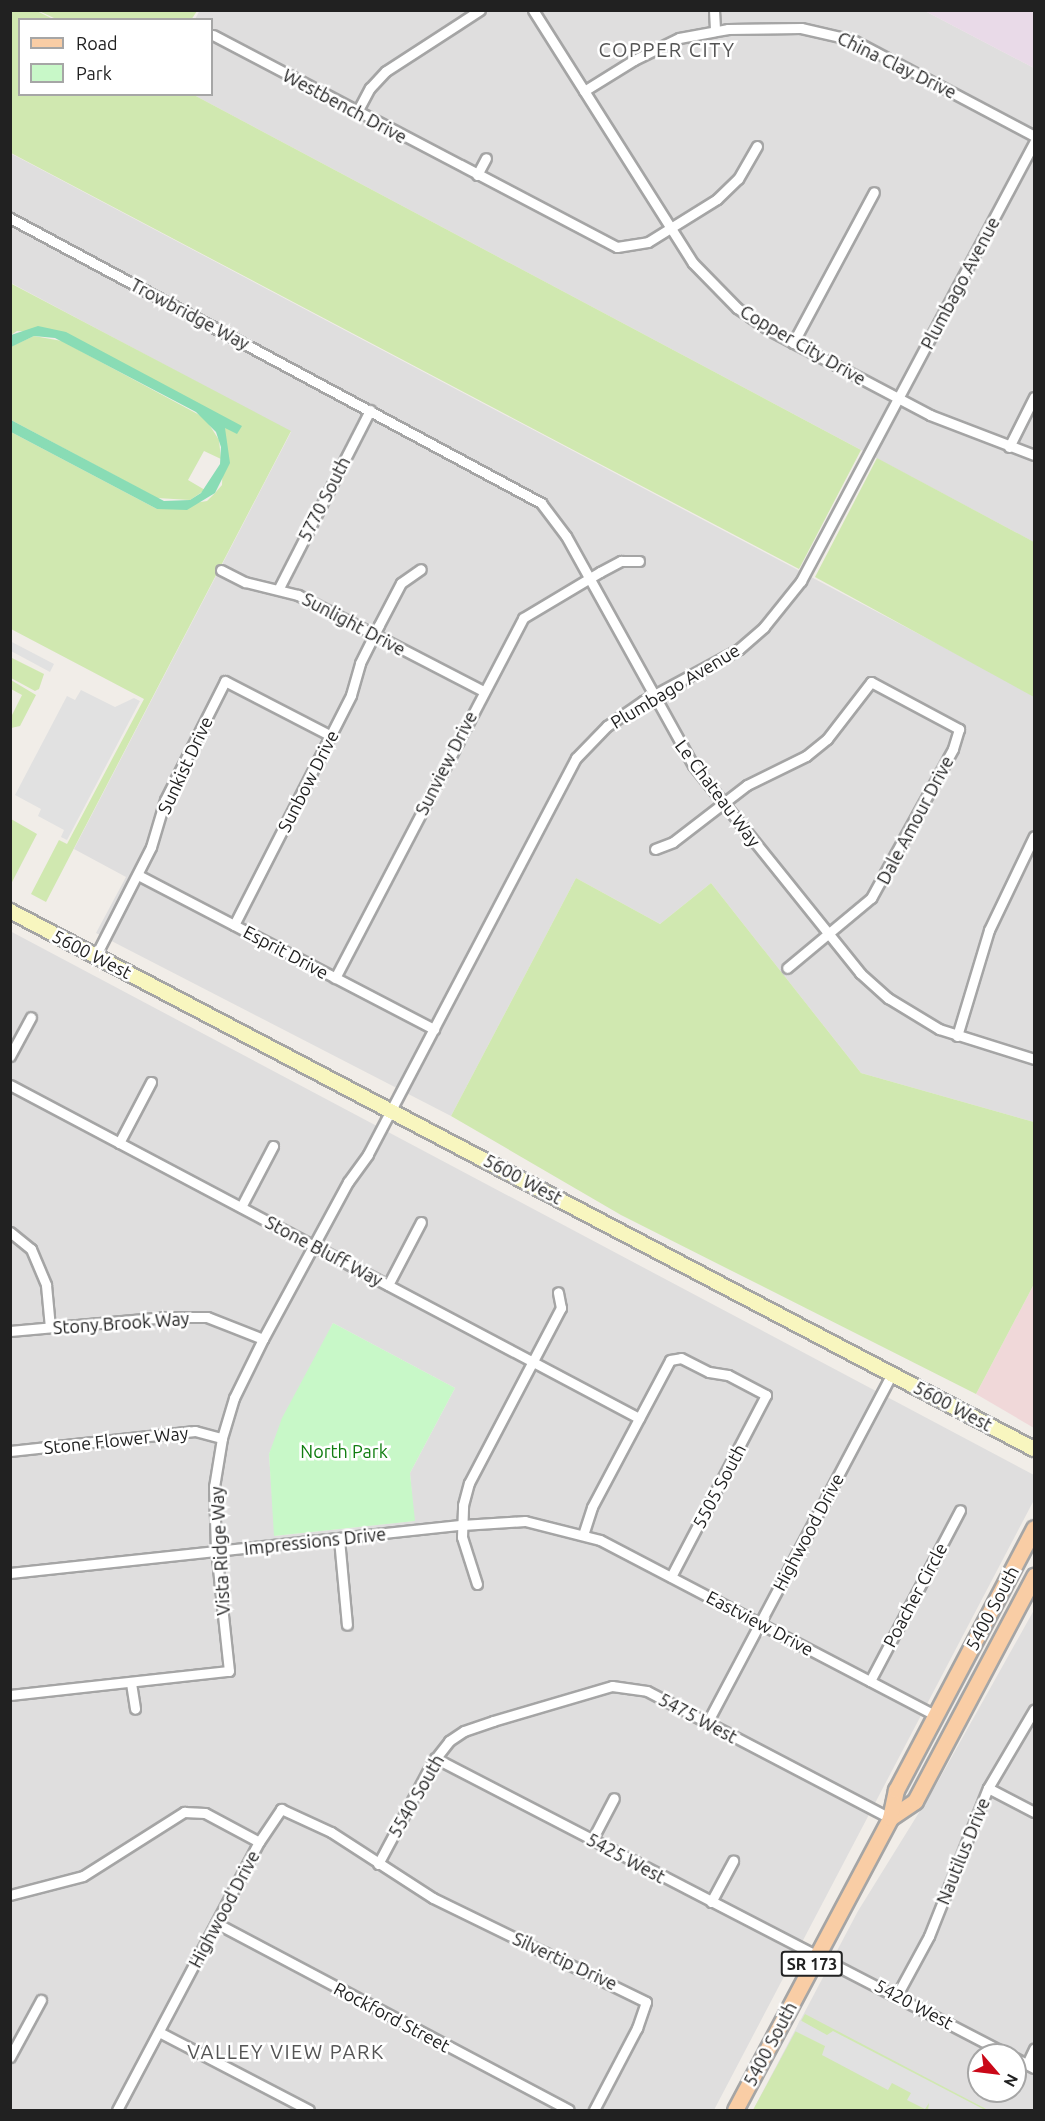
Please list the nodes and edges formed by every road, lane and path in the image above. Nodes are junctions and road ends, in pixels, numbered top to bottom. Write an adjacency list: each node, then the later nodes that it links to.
1 (480, 10): 7 (street)
2 (533, 10): 6 (street, Copper City Drive)
3 (714, 10): 4 (street)
4 (715, 31): 6 (street, China Clay Drive); 8 (street, China Clay Drive)
5 (213, 35): 7 (street, Westbench Drive)
6 (584, 92): 15 (street, Copper City Drive)
7 (357, 112): 12 (street, Westbench Drive)
8 (1035, 136)
9 (1035, 142): 18 (street, Plumbago Avenue)
10 (757, 146): 15 (street, Westbench Drive)
11 (486, 158): 12 (street)
12 (477, 175): 15 (street, Westbench Drive)
13 (874, 192): 16 (street)
14 (10, 218): 19 (street, Trowbridge Way)
15 (670, 228): 16 (street, Copper City Drive)
16 (793, 343): 18 (street, Copper City Drive)
17 (1035, 397): 20 (street)
18 (899, 399): 20 (street, Copper City Drive); 29 (street, Plumbago Avenue)
19 (370, 410): 25 (street, Le Chateau Way); 26 (street, 5770 South)
20 (1009, 447): 21 (street, Copper City Drive)
21 (1035, 455)
22 (639, 561): 25 (street, Sunview Drive)
23 (422, 569): 27 (street, Sunbow Drive)
24 (221, 570): 26 (street, Sunlight Drive)
25 (588, 578): 28 (street, Sunview Drive); 29 (street, Le Chateau Way)
26 (279, 588): 27 (street, Sunlight Drive)
27 (374, 634): 28 (street, Sunlight Drive); 30 (street, Sunbow Drive)
28 (483, 692): 40 (street, Sunview Drive)
29 (653, 695): 31 (street, Le Chateau Way); 42 (street, Plumbago Avenue)
30 (331, 736): 34 (street, Sunkist Drive); 36 (street, Sunbow Drive)
31 (723, 803): 33 (street); 37 (street, Le Chateau Way); 37 (street, Dale Amour Drive)
32 (1035, 836): 43 (street)
33 (656, 849)
34 (138, 875): 36 (street, Esprit Drive); 38 (street, Sunkist Drive)
35 (10, 911): 38 (main road, 5600 West)
36 (234, 925): 40 (street, Esprit Drive)
37 (828, 934): 39 (street, Dale Amour Drive); 43 (street, Le Chateau Way)
38 (96, 956): 48 (main road, 5600 West)
39 (787, 968)
40 (335, 978): 42 (street, Esprit Drive)
41 (31, 1017): 44 (street)
42 (434, 1029): 48 (street, Plumbago Avenue)
43 (957, 1036): 45 (street, Le Chateau Way)
44 (10, 1056)
45 (1035, 1059)
46 (151, 1082): 49 (street)
47 (10, 1085): 49 (street, Stone Bluff Way)
48 (391, 1108): 54 (street, Vista Ridge Way); 61 (main road, 5600 West)
49 (119, 1143): 51 (street, Stone Bluff Way)
50 (273, 1146): 51 (street)
51 (241, 1207): 54 (street, Stone Bluff Way)
52 (421, 1222): 55 (street)
53 (10, 1232): 57 (street)
54 (314, 1246): 55 (street, Stone Bluff Way); 59 (street, Vista Ridge Way)
55 (388, 1285): 60 (street, Stone Bluff Way)
56 (558, 1292): 60 (street)
57 (50, 1327): 58 (street, Stony Brook Way); 59 (street, Stony Brook Way)
58 (10, 1331)
59 (263, 1339): 63 (street, Vista Ridge Way)
60 (533, 1362): 62 (street, Stone Bluff Way); 67 (street)
61 (892, 1374): 64 (main road, 5600 West); 76 (street, Highwood Drive)
62 (639, 1418): 69 (street); 74 (street, 5505 South)
63 (222, 1438): 65 (street, Stone Flower Way); 71 (street, Vista Ridge Way)
64 (1035, 1449)
65 (10, 1451)
66 (960, 1510): 78 (street, Poacher Circle)
67 (462, 1525): 69 (street, Impressions Drive); 70 (street, Impressions Drive); 75 (street)
68 (1035, 1528): 83 (main road, 5400 South / SR 173)
69 (583, 1535): 74 (street, Eastview Drive)
70 (339, 1539): 71 (street, Impressions Drive); 77 (street)
71 (216, 1550): 72 (street, Impressions Drive); 79 (street, Vista Ridge Way)
72 (10, 1573)
73 (1035, 1576): 90 (main road, 5400 South / SR 173)
74 (671, 1577): 76 (street, Eastview Drive)
75 (477, 1584)
76 (759, 1623): 78 (street, Eastview Drive); 85 (street, Highwood Drive)
77 (347, 1625)
78 (870, 1681): 83 (street, Eastview Drive)
79 (131, 1683): 80 (street, Vista Ridge Way); 81 (street)
80 (10, 1695)
81 (135, 1709)
82 (1035, 1710): 87 (street, Nautilus Drive)
83 (935, 1715): 90 (main road, 5400 South / SR 173)
84 (493, 1720): 85 (street, 5475 West); 86 (street, 5540 South)
85 (707, 1723): 90 (street, 5475 West)
86 (435, 1758): 91 (street, 5425 West); 94 (street, 5540 South)
87 (988, 1788): 89 (street); 99 (street, Nautilus Drive)
88 (614, 1798): 91 (street)
89 (1035, 1812)
90 (890, 1818): 98 (main road, 5400 South / SR 173)
91 (592, 1840): 96 (street, 5425 West)
92 (259, 1842): 94 (street, Highwood Drive); 95 (street); 97 (street, Highwood Drive)
93 (733, 1861): 96 (street)
94 (378, 1864): 109 (street, Silvertip Drive)
95 (10, 1895)
96 (711, 1902): 98 (street, 5425 West)
97 (216, 1923): 101 (street, Highwood Drive); 108 (street, Rockford Street)
98 (817, 1955): 99 (street, 5420 West); 110 (main road, 5400 South / SR 173)
99 (897, 1995): 102 (street, 5420 West)
100 (41, 2000): 104 (street)
101 (159, 2032): 106 (street, Highwood Drive); 107 (street)
102 (987, 2043)
103 (1035, 2049): 105 (street)
104 (10, 2057)
105 (1031, 2066)
106 (117, 2110)
107 (309, 2110)
108 (569, 2110)
109 (594, 2110)
110 (735, 2110)

